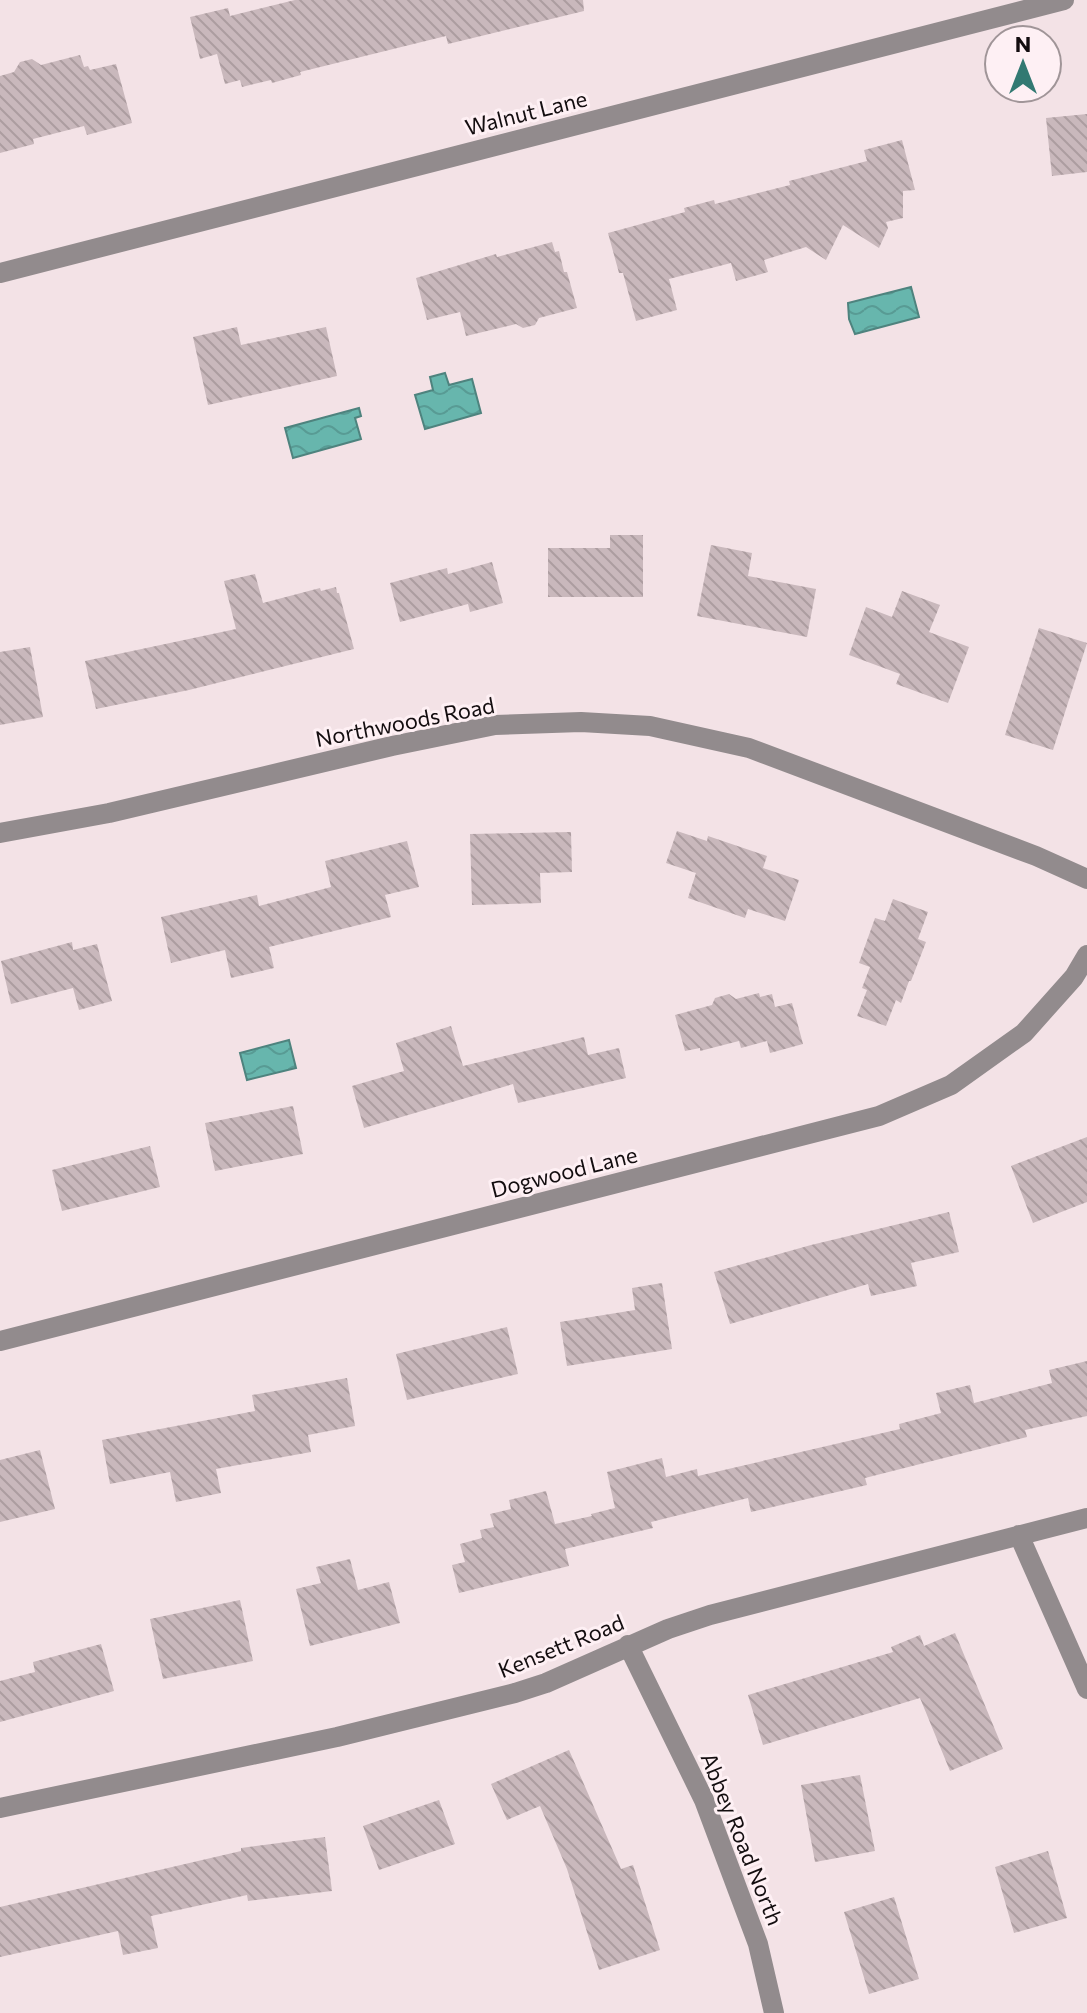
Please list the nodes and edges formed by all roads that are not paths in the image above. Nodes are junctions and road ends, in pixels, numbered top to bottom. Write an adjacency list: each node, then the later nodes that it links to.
1 (1064, 0): 2 (street, Walnut Lane)
2 (0, 273)
3 (0, 833): 4 (street, Northwoods Road)
4 (1087, 879)
5 (1087, 955): 6 (street, Dogwood Lane)
6 (0, 1341)
7 (1087, 1518): 8 (street, Kensett Road)
8 (1019, 1535): 9 (street, Kensett Road); 10 (street)
9 (628, 1645): 11 (street, Kensett Road); 12 (street, Abbey Road North)
10 (1087, 1689)
11 (0, 1808)
12 (774, 2013)

